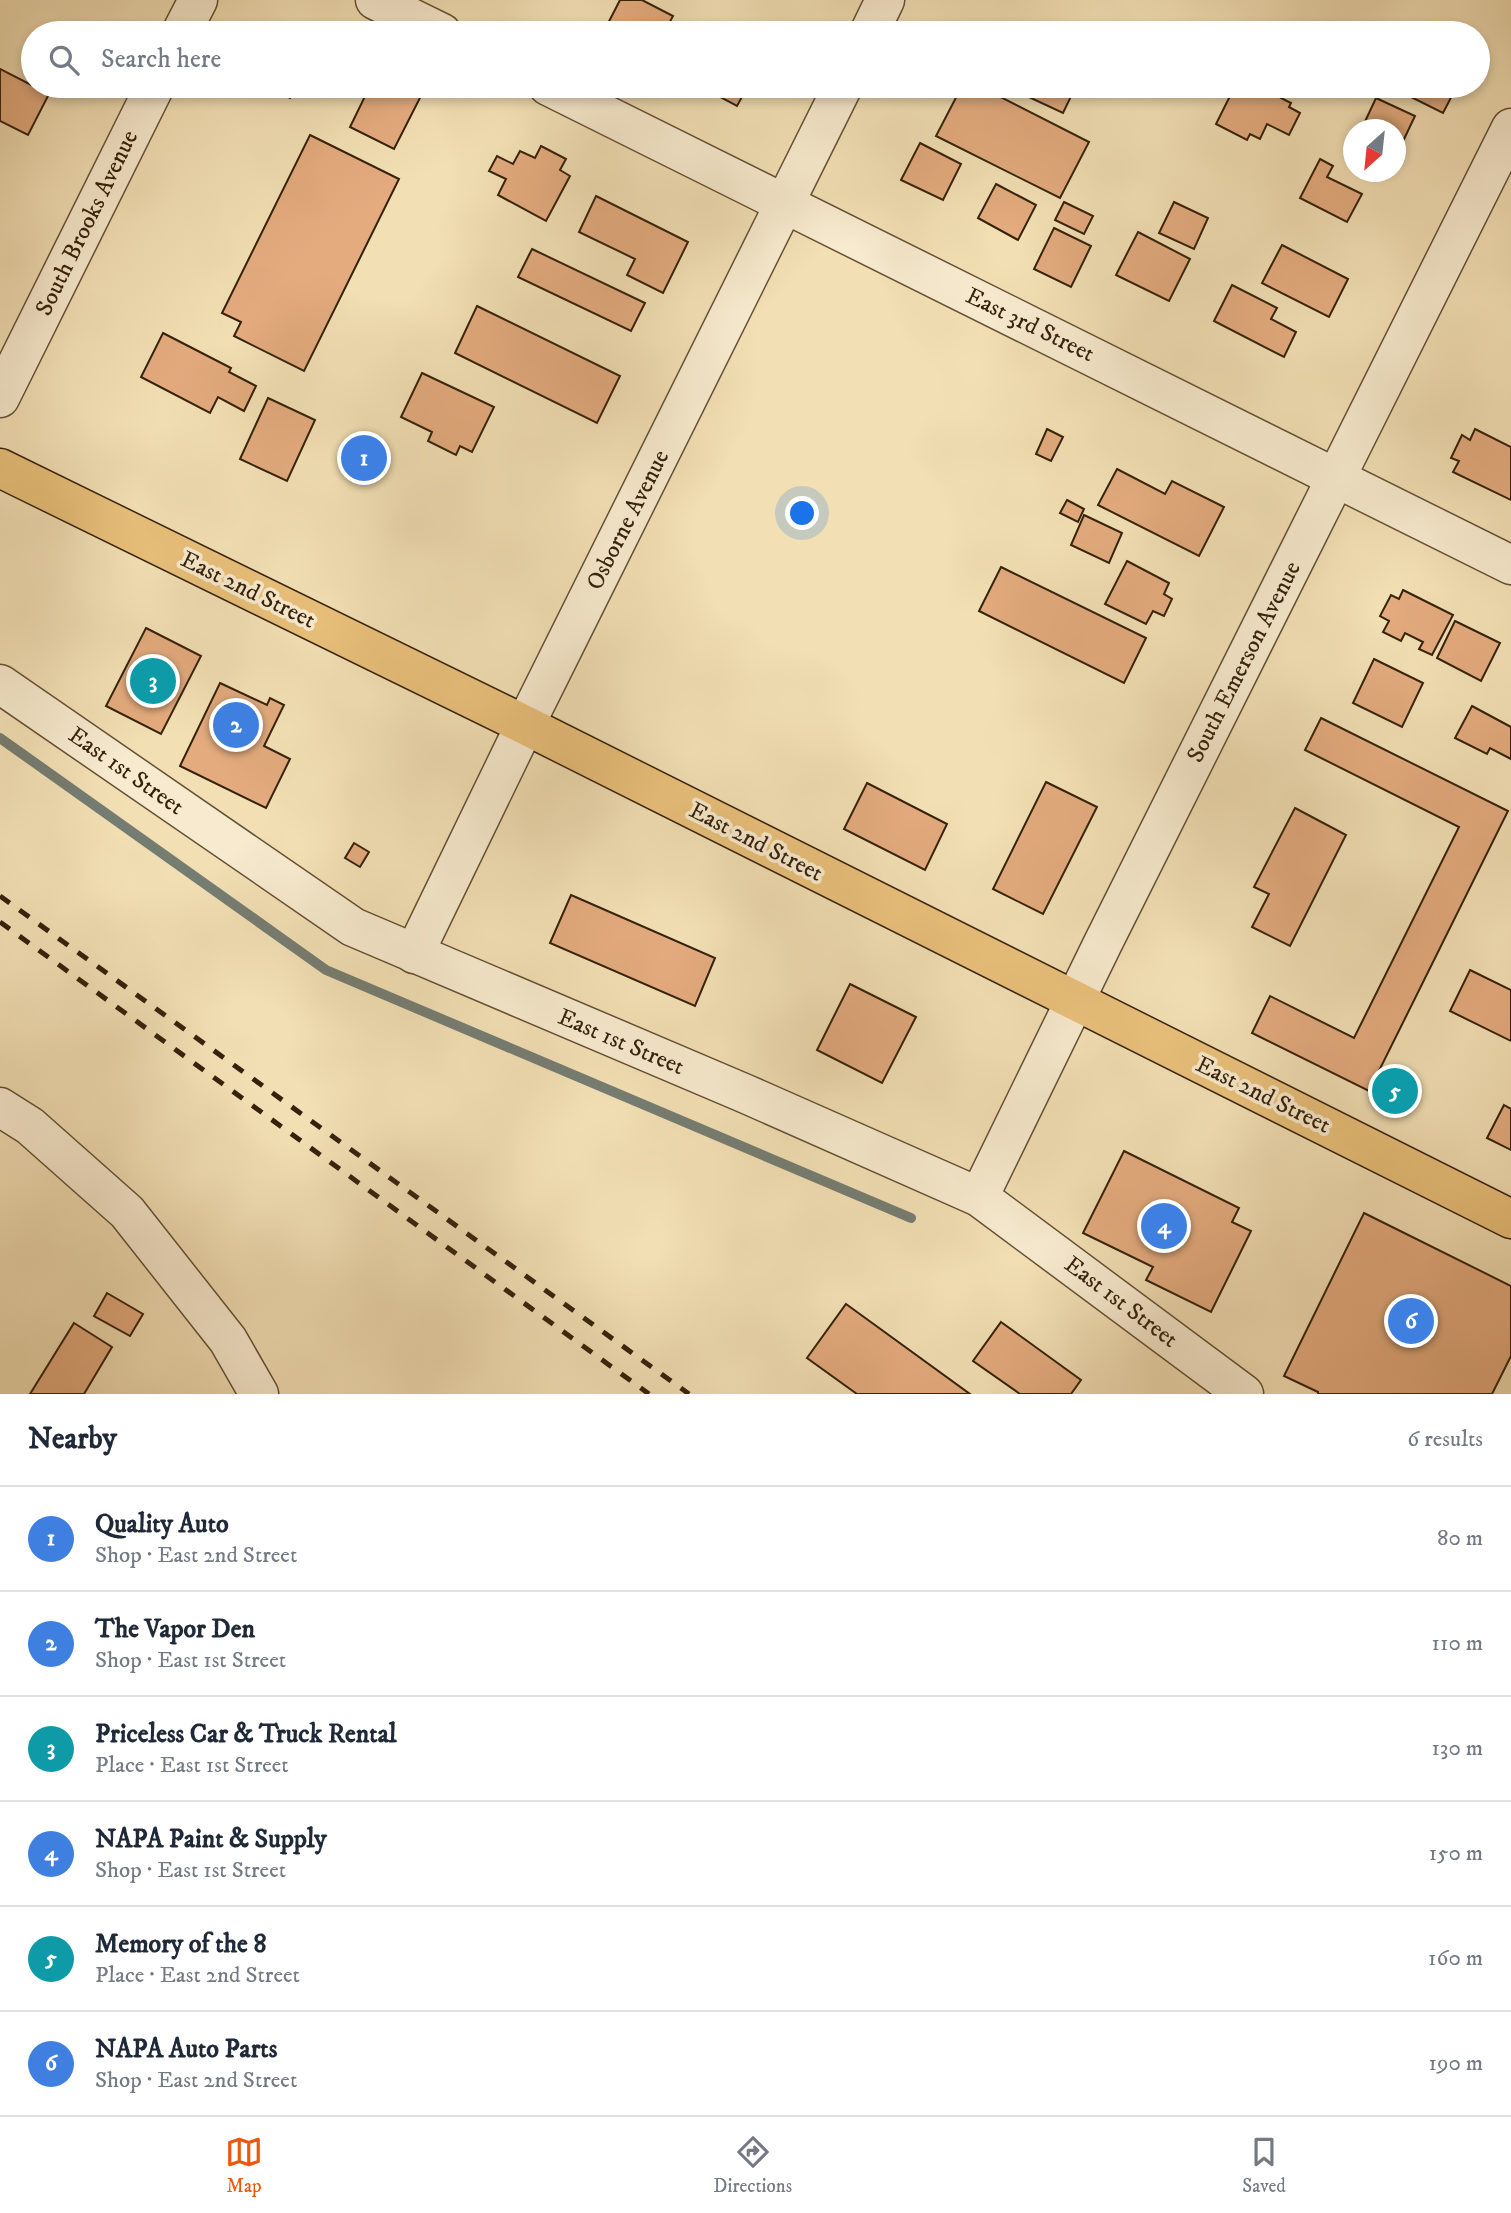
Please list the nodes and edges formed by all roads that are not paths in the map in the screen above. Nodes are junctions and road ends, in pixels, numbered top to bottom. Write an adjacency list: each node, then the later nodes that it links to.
1 (198, 0): 4 (street)
2 (375, 0): 5 (street)
3 (886, 0): 6 (street)
4 (187, 21)
5 (418, 21)
6 (875, 21)
7 (149, 98): 12 (street, South Brooks Avenue)
8 (572, 98): 11 (street, East 3rd Street)
9 (837, 98): 11 (street, Osborne Avenue)
10 (1511, 128): 14 (street, South Emerson Avenue)
11 (785, 205): 14 (street, East 3rd Street); 17 (street, Osborne Avenue)
12 (0, 398)
13 (0, 468): 17 (main road, East 2nd Street)
14 (1336, 477): 15 (street, East 3rd Street); 19 (street, South Emerson Avenue)
15 (1511, 565)
16 (0, 684): 18 (street, East 1st Street)
17 (525, 725): 18 (street, Osborne Avenue); 19 (main road, East 2nd Street)
18 (414, 954): 21 (street, East 1st Street)
19 (1075, 1002): 21 (street, South Emerson Avenue); 22 (main road, East 2nd Street)
20 (0, 1107): 23 (street)
21 (979, 1196): 24 (street, East 1st Street)
22 (1511, 1219)
23 (260, 1394)
24 (1244, 1394)

